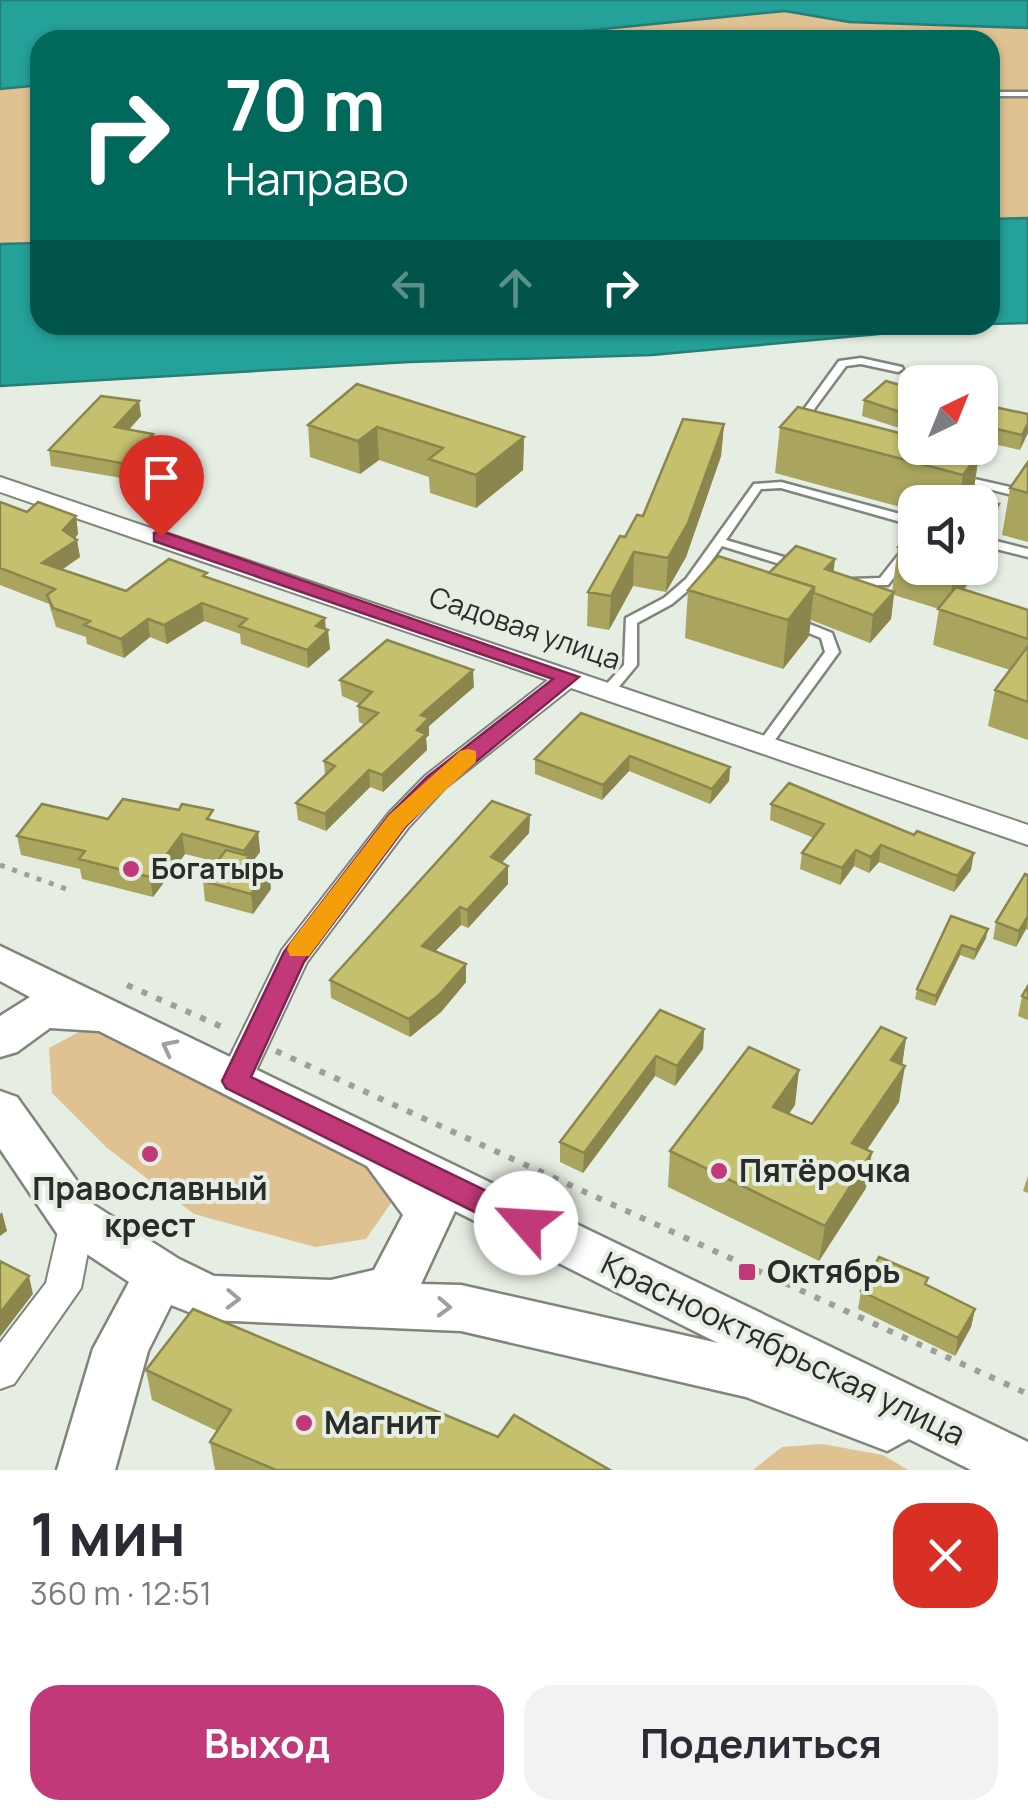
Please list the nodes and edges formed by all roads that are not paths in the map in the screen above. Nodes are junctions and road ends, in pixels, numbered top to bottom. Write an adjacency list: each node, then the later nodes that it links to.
1 (1000, 94): 2 (lane)
2 (1028, 94)
3 (898, 369): 4 (lane)
4 (810, 438)
5 (948, 475): 7 (lane)
6 (0, 484): 18 (street, Садовая улица)
7 (1028, 495)
8 (898, 518): 9 (lane)
9 (718, 541): 13 (lane); 15 (lane)
10 (998, 545): 11 (lane)
11 (1028, 554)
12 (898, 564): 14 (lane)
13 (820, 572)
14 (838, 577)
15 (690, 582): 16 (lane); 19 (lane)
16 (722, 597)
17 (773, 614): 20 (lane)
18 (568, 677): 19 (street, Садовая улица); 25 (street)
19 (608, 691): 20 (street, Садовая улица)
20 (764, 744): 21 (street, Садовая улица)
21 (1028, 835)
22 (0, 962): 23 (main road, Краснооктябрьская улица)
23 (119, 1002): 24 (main road); 25 (main road, Краснооктябрьская улица, one-way to 23)
24 (0, 1040)
25 (245, 1061): 27 (main road, Краснооктябрьская улица)
26 (0, 1110): 28 (main road, Краснооктябрьская улица)
27 (382, 1153): 30 (main road); 34 (main road, Краснооктябрьская улица)
28 (76, 1220): 29 (main road, Краснооктябрьская улица); 31 (street)
29 (160, 1276): 30 (main road, Краснооктябрьская улица, one-way to 30); 32 (main road)
30 (311, 1302): 33 (main road, Краснооктябрьская улица, one-way to 33)
31 (0, 1372)
32 (86, 1470)
33 (1003, 1470)
34 (1028, 1470)

